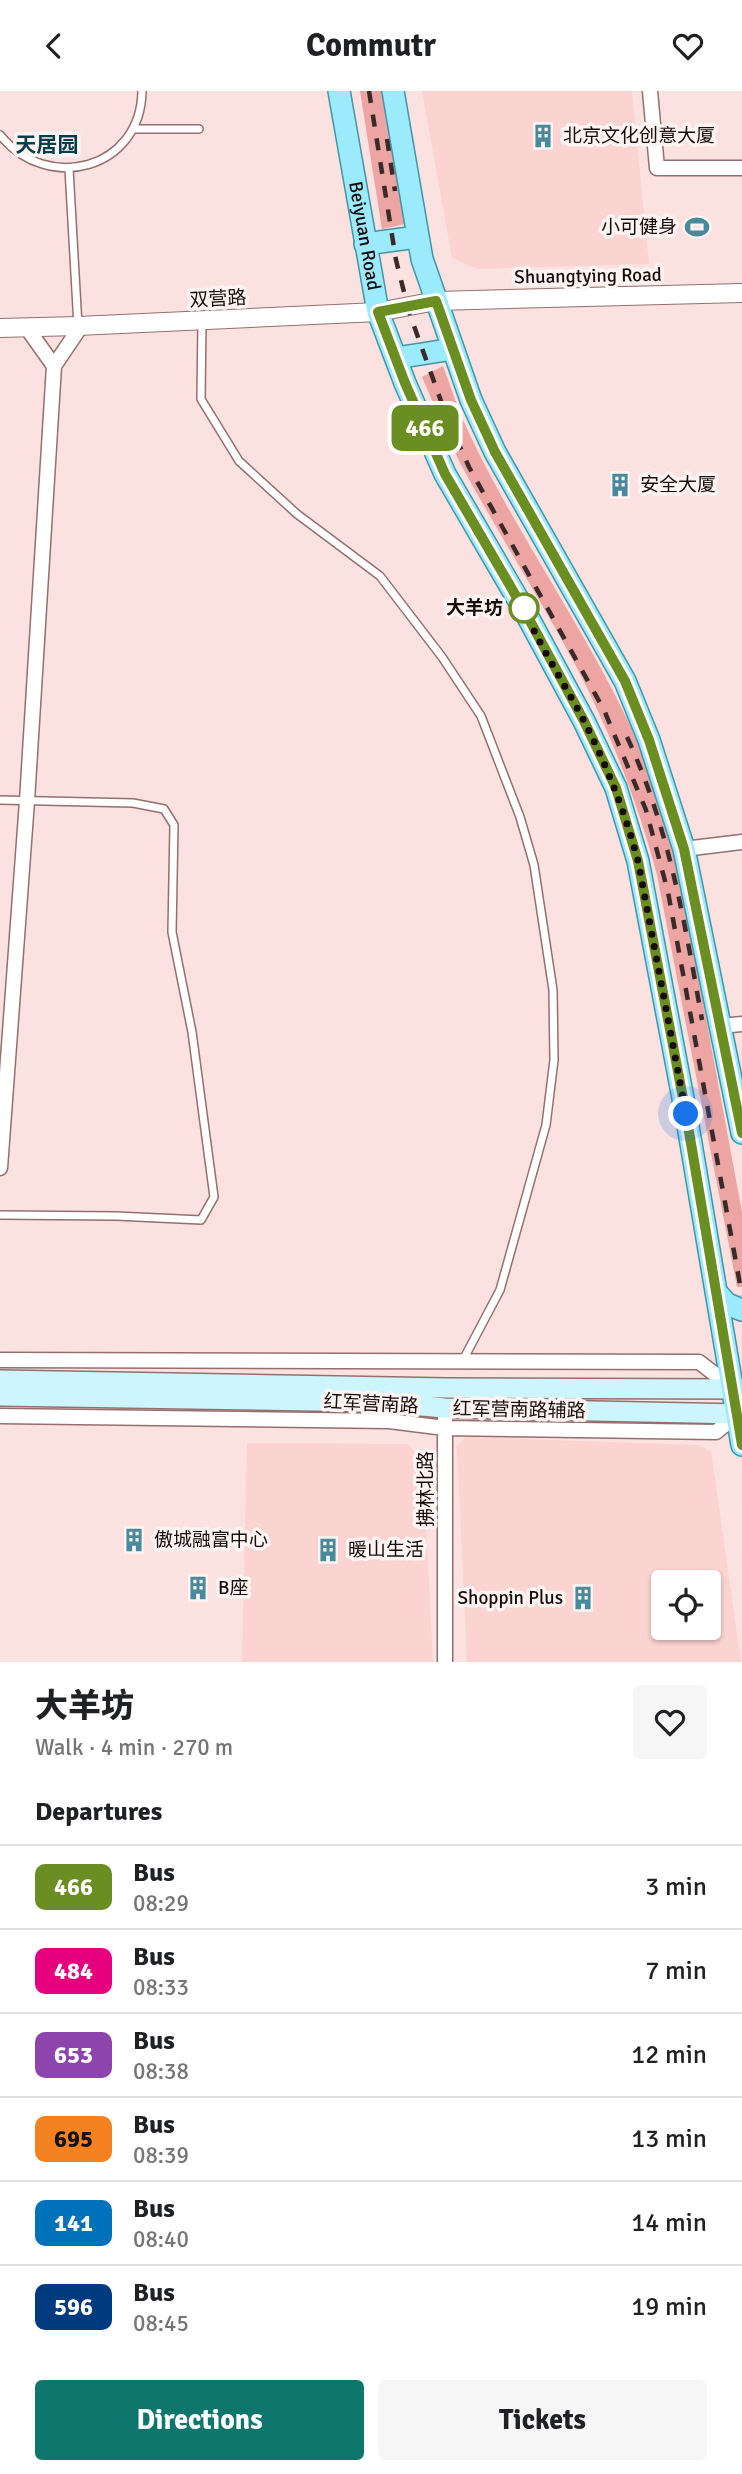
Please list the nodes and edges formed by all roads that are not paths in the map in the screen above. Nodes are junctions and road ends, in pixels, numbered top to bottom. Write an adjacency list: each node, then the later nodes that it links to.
1 (142, 91): 5 (lane)
2 (339, 91): 11 (main road, Beiyuan Road)
3 (393, 91): 10 (main road)
4 (650, 91): 8 (street)
5 (133, 129): 6 (lane); 9 (lane)
6 (200, 129)
7 (0, 135): 9 (lane)
8 (742, 168)
9 (69, 169): 16 (lane)
10 (418, 237): 11 (main road); 13 (main road)
11 (365, 244): 14 (main road, Beiyuan Road)
12 (742, 293): 13 (street, Shuangtying Road)
13 (436, 301): 14 (street, 双营路); 19 (main road)
14 (378, 312): 15 (street, 双营路); 20 (main road, Beiyuan Road)
15 (202, 321): 16 (street, 双营路); 34 (lane)
16 (80, 326): 18 (street, 双营路); 21 (street)
17 (0, 328): 18 (street, 双营路)
18 (27, 328): 21 (street)
19 (453, 349): 20 (main road); 25 (main road)
20 (396, 358): 31 (main road, Beiyuan Road)
21 (54, 366): 23 (street)
22 (0, 800): 23 (lane)
23 (27, 801): 29 (street); 30 (lane)
24 (742, 842): 25 (street)
25 (684, 849): 26 (main road)
26 (732, 1025): 27 (main road)
27 (738, 1092): 28 (main road)
28 (742, 1133)
29 (0, 1168)
30 (0, 1215)
31 (717, 1293): 32 (main road); 38 (main road, Beiyuan Road)
32 (742, 1310)
33 (0, 1360): 34 (street)
34 (462, 1361): 36 (street, 拂林北路); 38 (street)
35 (0, 1380): 36 (main road, 红军营南路)
36 (448, 1388): 37 (main road, 红军营南路); 43 (street, 拂林北路)
37 (676, 1388): 38 (main road, 红军营南路); 40 (main road)
38 (738, 1389): 41 (main road, Beiyuan Road)
39 (0, 1396): 43 (main road, 红军营南路)
40 (676, 1412): 41 (main road, 红军营南路); 43 (main road, 红军营南路)
41 (740, 1414): 43 (street, 红军营南路辅路); 44 (main road, Beiyuan Road)
42 (0, 1416): 43 (street, 红军营南路辅路)
43 (445, 1418): 45 (street, 拂林北路)
44 (742, 1445)
45 (445, 1662)

